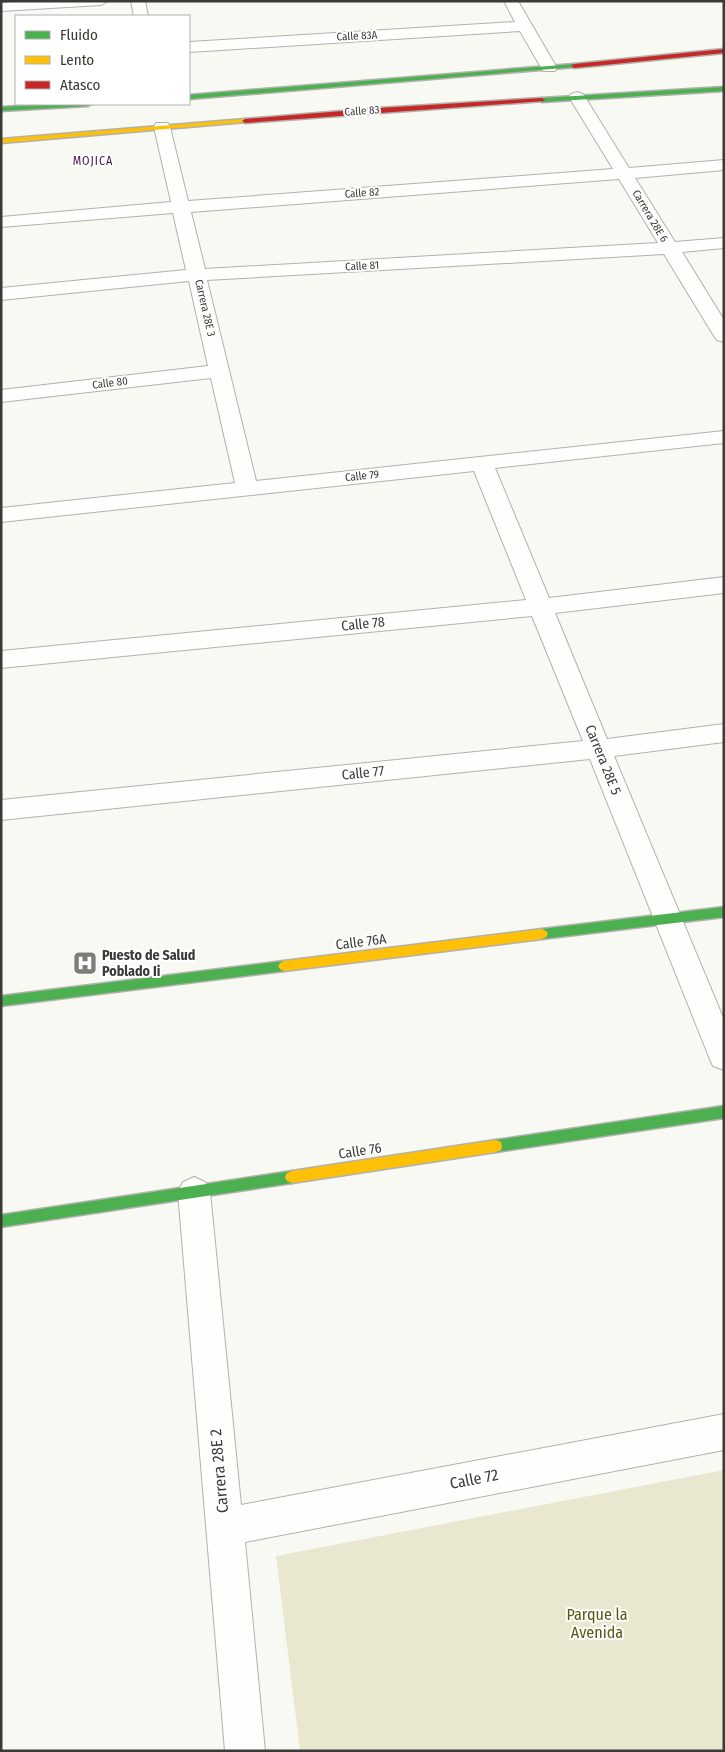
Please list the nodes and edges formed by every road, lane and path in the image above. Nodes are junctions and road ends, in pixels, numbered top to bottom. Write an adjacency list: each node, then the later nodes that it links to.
1 (101, 1): 5 (street)
2 (138, 1): 6 (street)
3 (517, 1): 4 (street)
4 (512, 2): 7 (street)
5 (1, 7)
6 (141, 15)
7 (525, 26): 8 (street, Calle 83A); 10 (street)
8 (190, 46)
9 (724, 52): 10 (main road)
10 (549, 68): 12 (main road)
11 (724, 89): 13 (main road, Calle 83)
12 (190, 97)
13 (577, 97): 16 (main road, Calle 83); 19 (street, Carrera 28E 6)
14 (71, 105): 15 (main road)
15 (1, 109)
16 (162, 127): 17 (main road, Calle 83); 20 (street, Carrera 28E 3)
17 (1, 141)
18 (724, 165): 19 (street, Calle 82)
19 (624, 174): 20 (street, Calle 82); 23 (street, Carrera 28E 6)
20 (181, 206): 21 (street, Calle 82); 24 (street, Carrera 28E 3)
21 (1, 222)
22 (724, 243): 23 (street, Calle 81)
23 (669, 248): 24 (street, Calle 81); 26 (street, Carrera 28E 6)
24 (197, 276): 25 (street, Calle 81); 27 (street, Carrera 28E 3)
25 (1, 294)
26 (721, 328)
27 (220, 371): 28 (street, Calle 80); 31 (street, Carrera 28E 3)
28 (1, 396)
29 (724, 437): 30 (street, Calle 79)
30 (482, 463): 31 (street, Calle 79); 34 (street, Carrera 28E 5)
31 (247, 488): 32 (street, Calle 79)
32 (1, 515)
33 (724, 585): 34 (street, Calle 78)
34 (541, 607): 35 (street, Calle 78); 37 (street, Carrera 28E 5)
35 (1, 660)
36 (724, 733): 37 (street, Calle 77)
37 (599, 749): 38 (street, Calle 77); 40 (street, Carrera 28E 5)
38 (1, 810)
39 (724, 912): 40 (main road, Calle 76A)
40 (668, 920): 41 (main road, Calle 76A); 42 (street, Carrera 28E 5)
41 (1, 1001)
42 (724, 1057)
43 (724, 1112): 44 (main road, Calle 76)
44 (194, 1192): 45 (main road, Calle 76); 47 (street, Carrera 28E 2)
45 (1, 1221)
46 (724, 1432): 47 (street, Calle 72)
47 (224, 1526): 48 (street, Carrera 28E 2)
48 (245, 1751)

